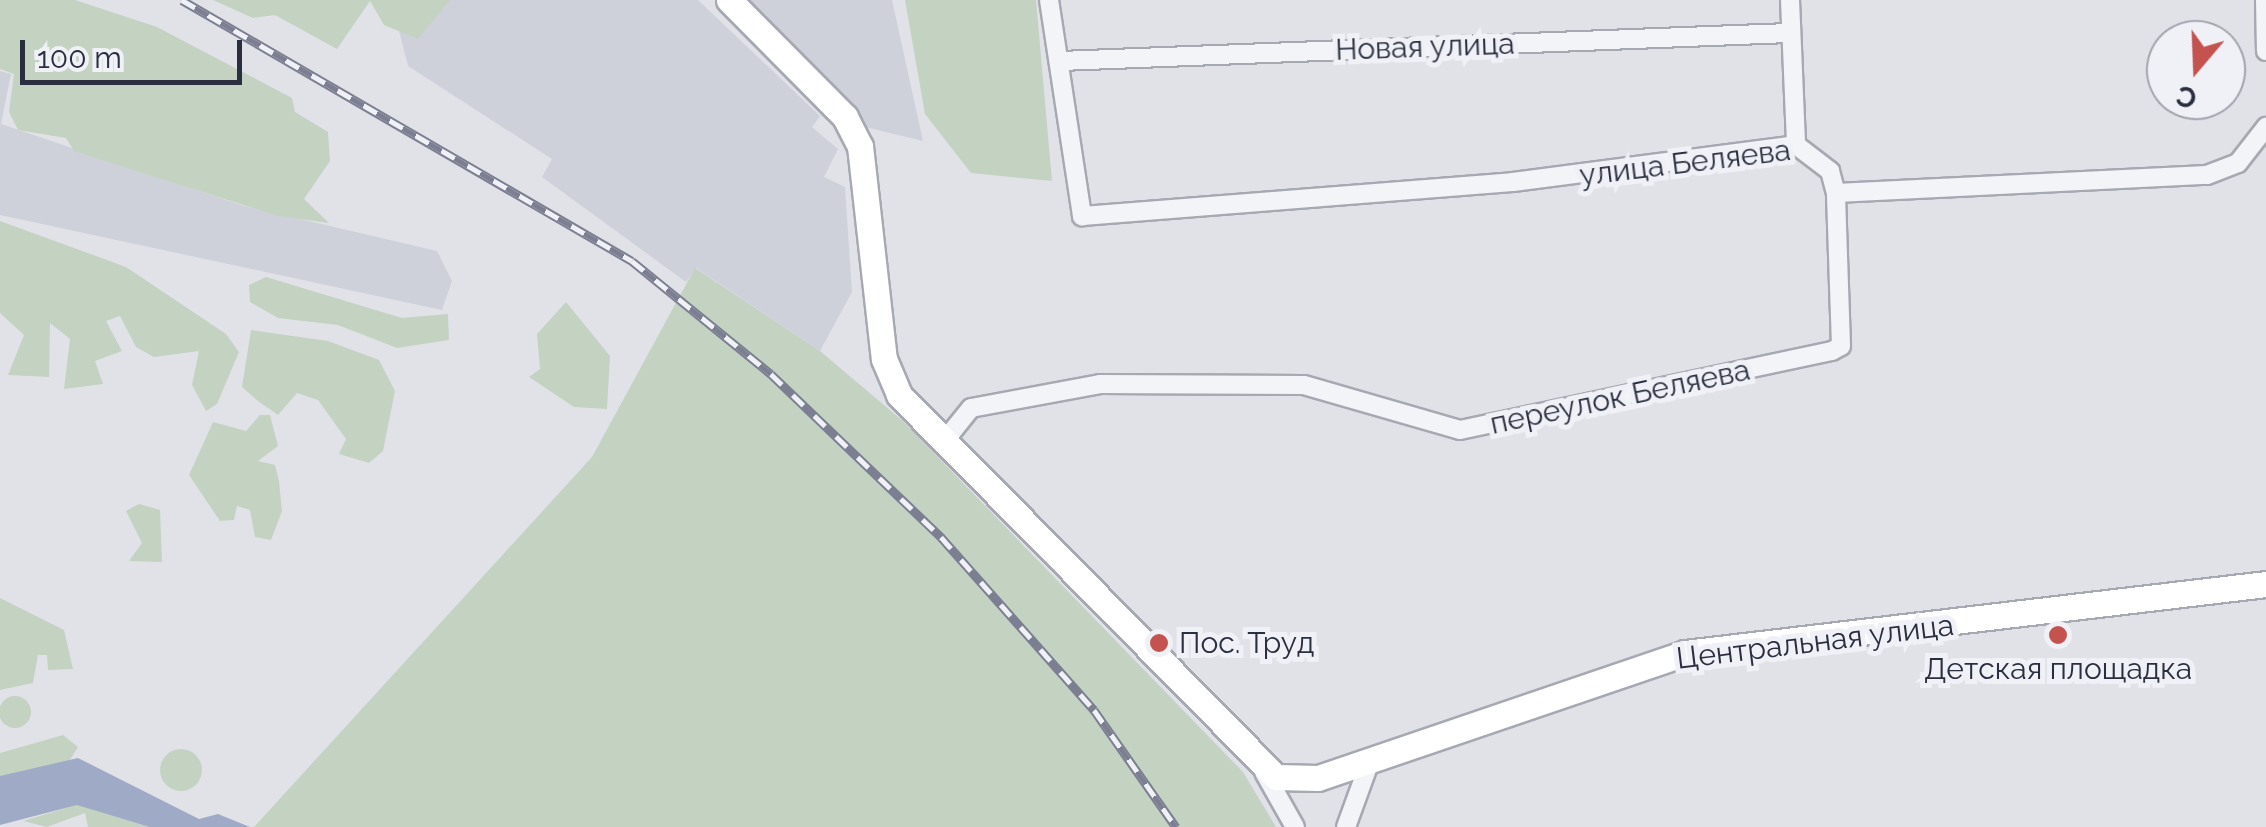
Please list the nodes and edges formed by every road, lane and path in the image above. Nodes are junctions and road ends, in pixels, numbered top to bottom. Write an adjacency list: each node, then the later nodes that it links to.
1 (729, 0): 11 (street)
2 (1049, 0): 7 (street)
3 (1790, 0): 5 (street)
4 (2266, 0): 6 (street)
5 (1790, 33): 7 (street, Новая улица); 9 (street)
6 (2266, 50)
7 (1060, 60): 9 (street, улица Беляева)
8 (2266, 127): 10 (street)
9 (1796, 145): 10 (street, улица Беляева)
10 (1836, 192): 11 (street, переулок Беляева)
11 (942, 444): 14 (street)
12 (2266, 584): 13 (street, Центральная улица)
13 (1370, 762): 14 (street, Центральная улица); 16 (street)
14 (1264, 772): 15 (street)
15 (1294, 827)
16 (1346, 827)

